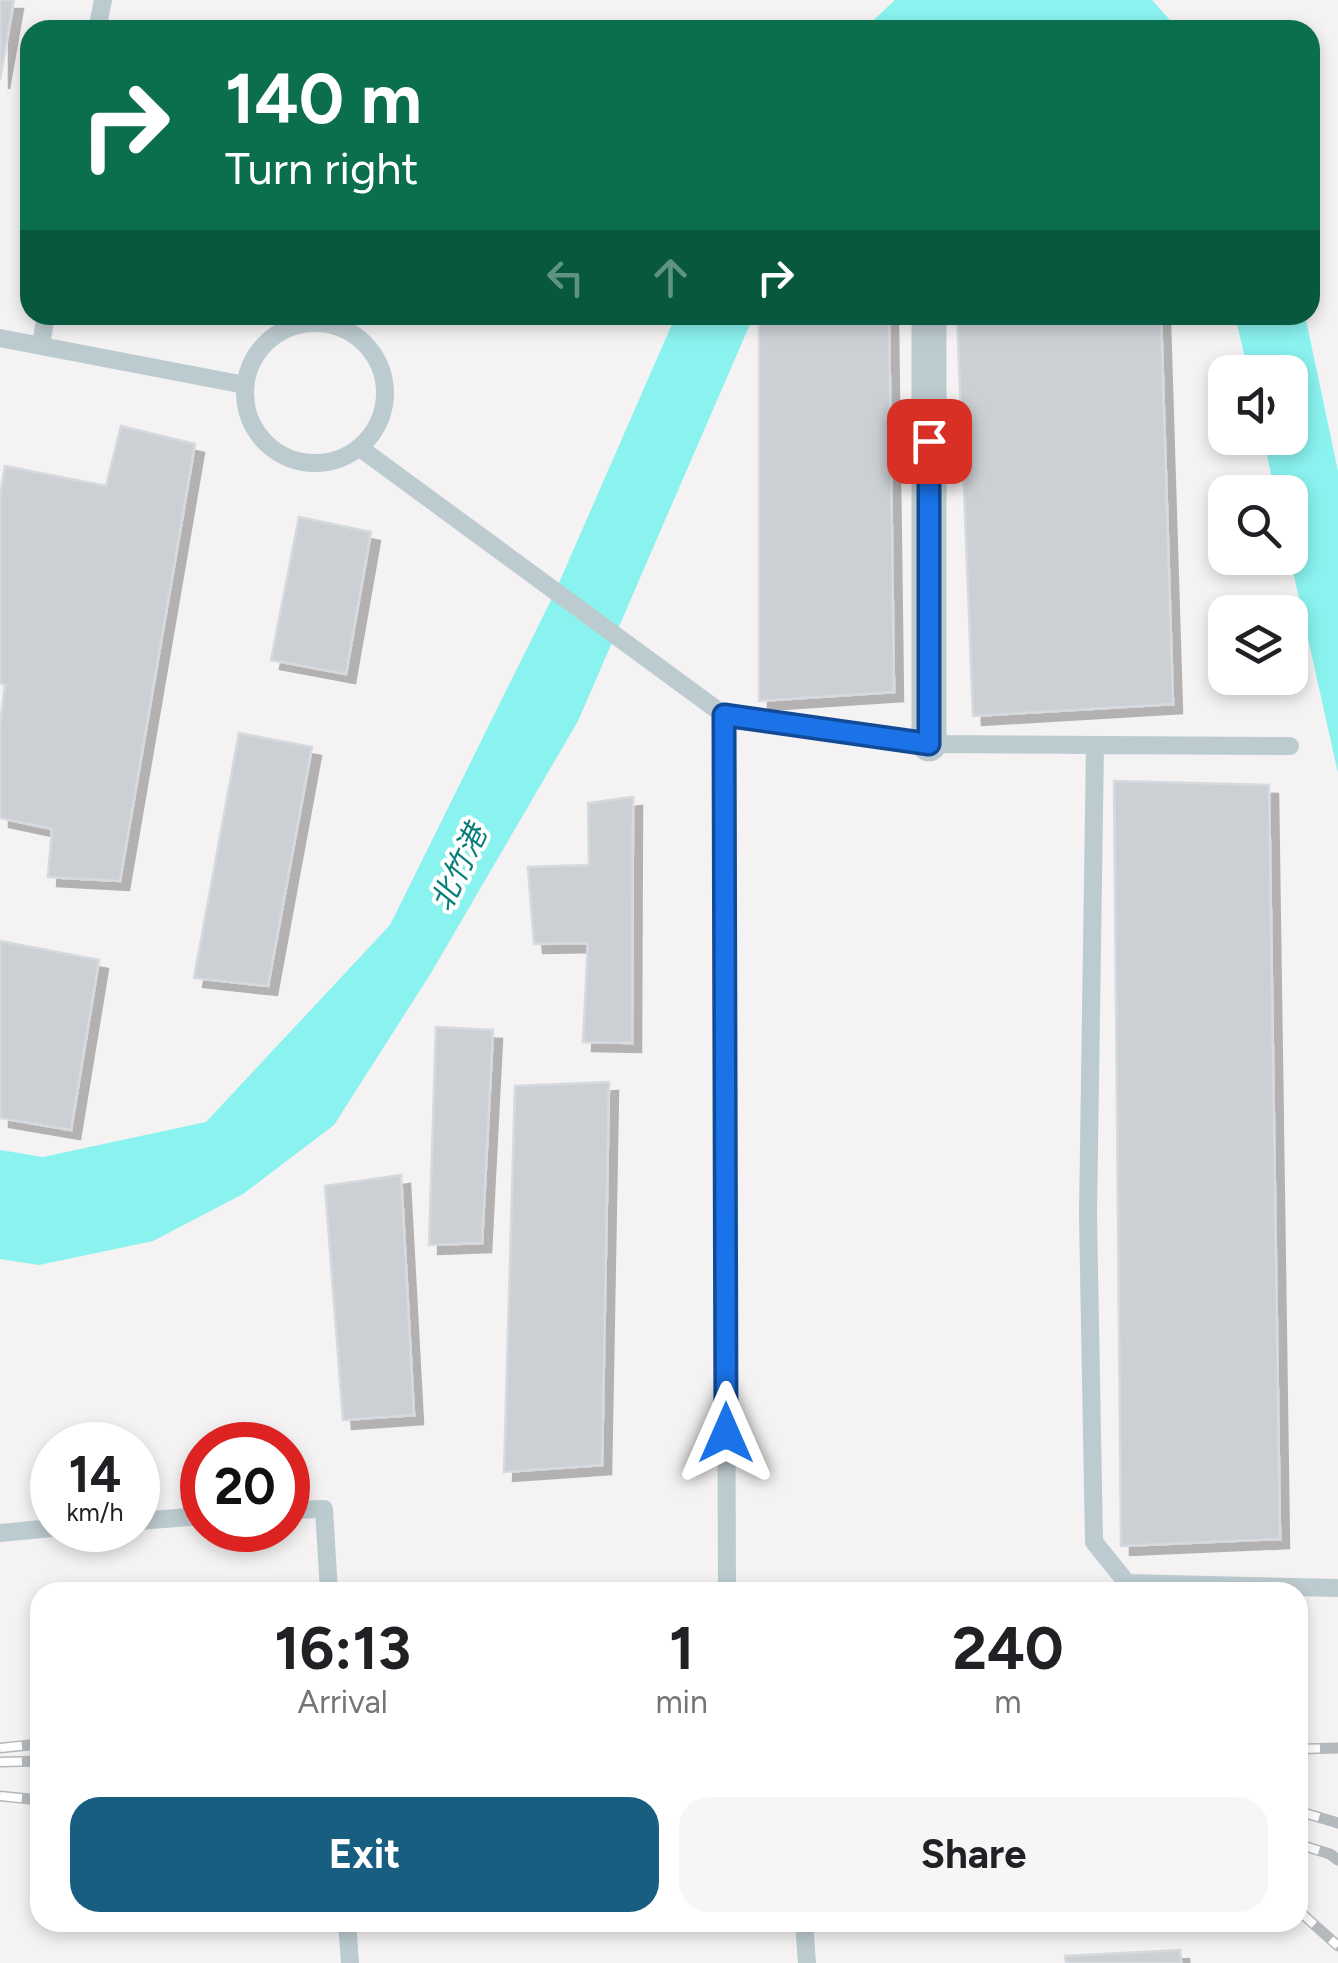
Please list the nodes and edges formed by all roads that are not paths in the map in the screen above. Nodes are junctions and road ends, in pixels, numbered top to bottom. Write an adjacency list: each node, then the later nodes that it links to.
1 (44, 325): 6 (lane)
2 (299, 325): 7 (lane)
3 (331, 325): 8 (lane)
4 (929, 328): 10 (street)
5 (0, 338): 6 (lane)
6 (41, 346): 7 (lane)
7 (245, 385): 8 (lane)
8 (360, 448): 9 (lane)
9 (724, 715): 10 (lane); 17 (lane)
10 (929, 744): 11 (lane)
11 (1095, 745): 12 (lane); 18 (lane)
12 (1290, 746)
13 (310, 1509): 16 (lane)
14 (30, 1530): 15 (lane)
15 (0, 1532)
16 (328, 1582)
17 (726, 1582)
18 (1126, 1582)
19 (1308, 1587): 20 (lane)
20 (1338, 1588)
21 (348, 1932): 23 (lane)
22 (805, 1932): 24 (lane)
23 (350, 1963)
24 (807, 1963)

